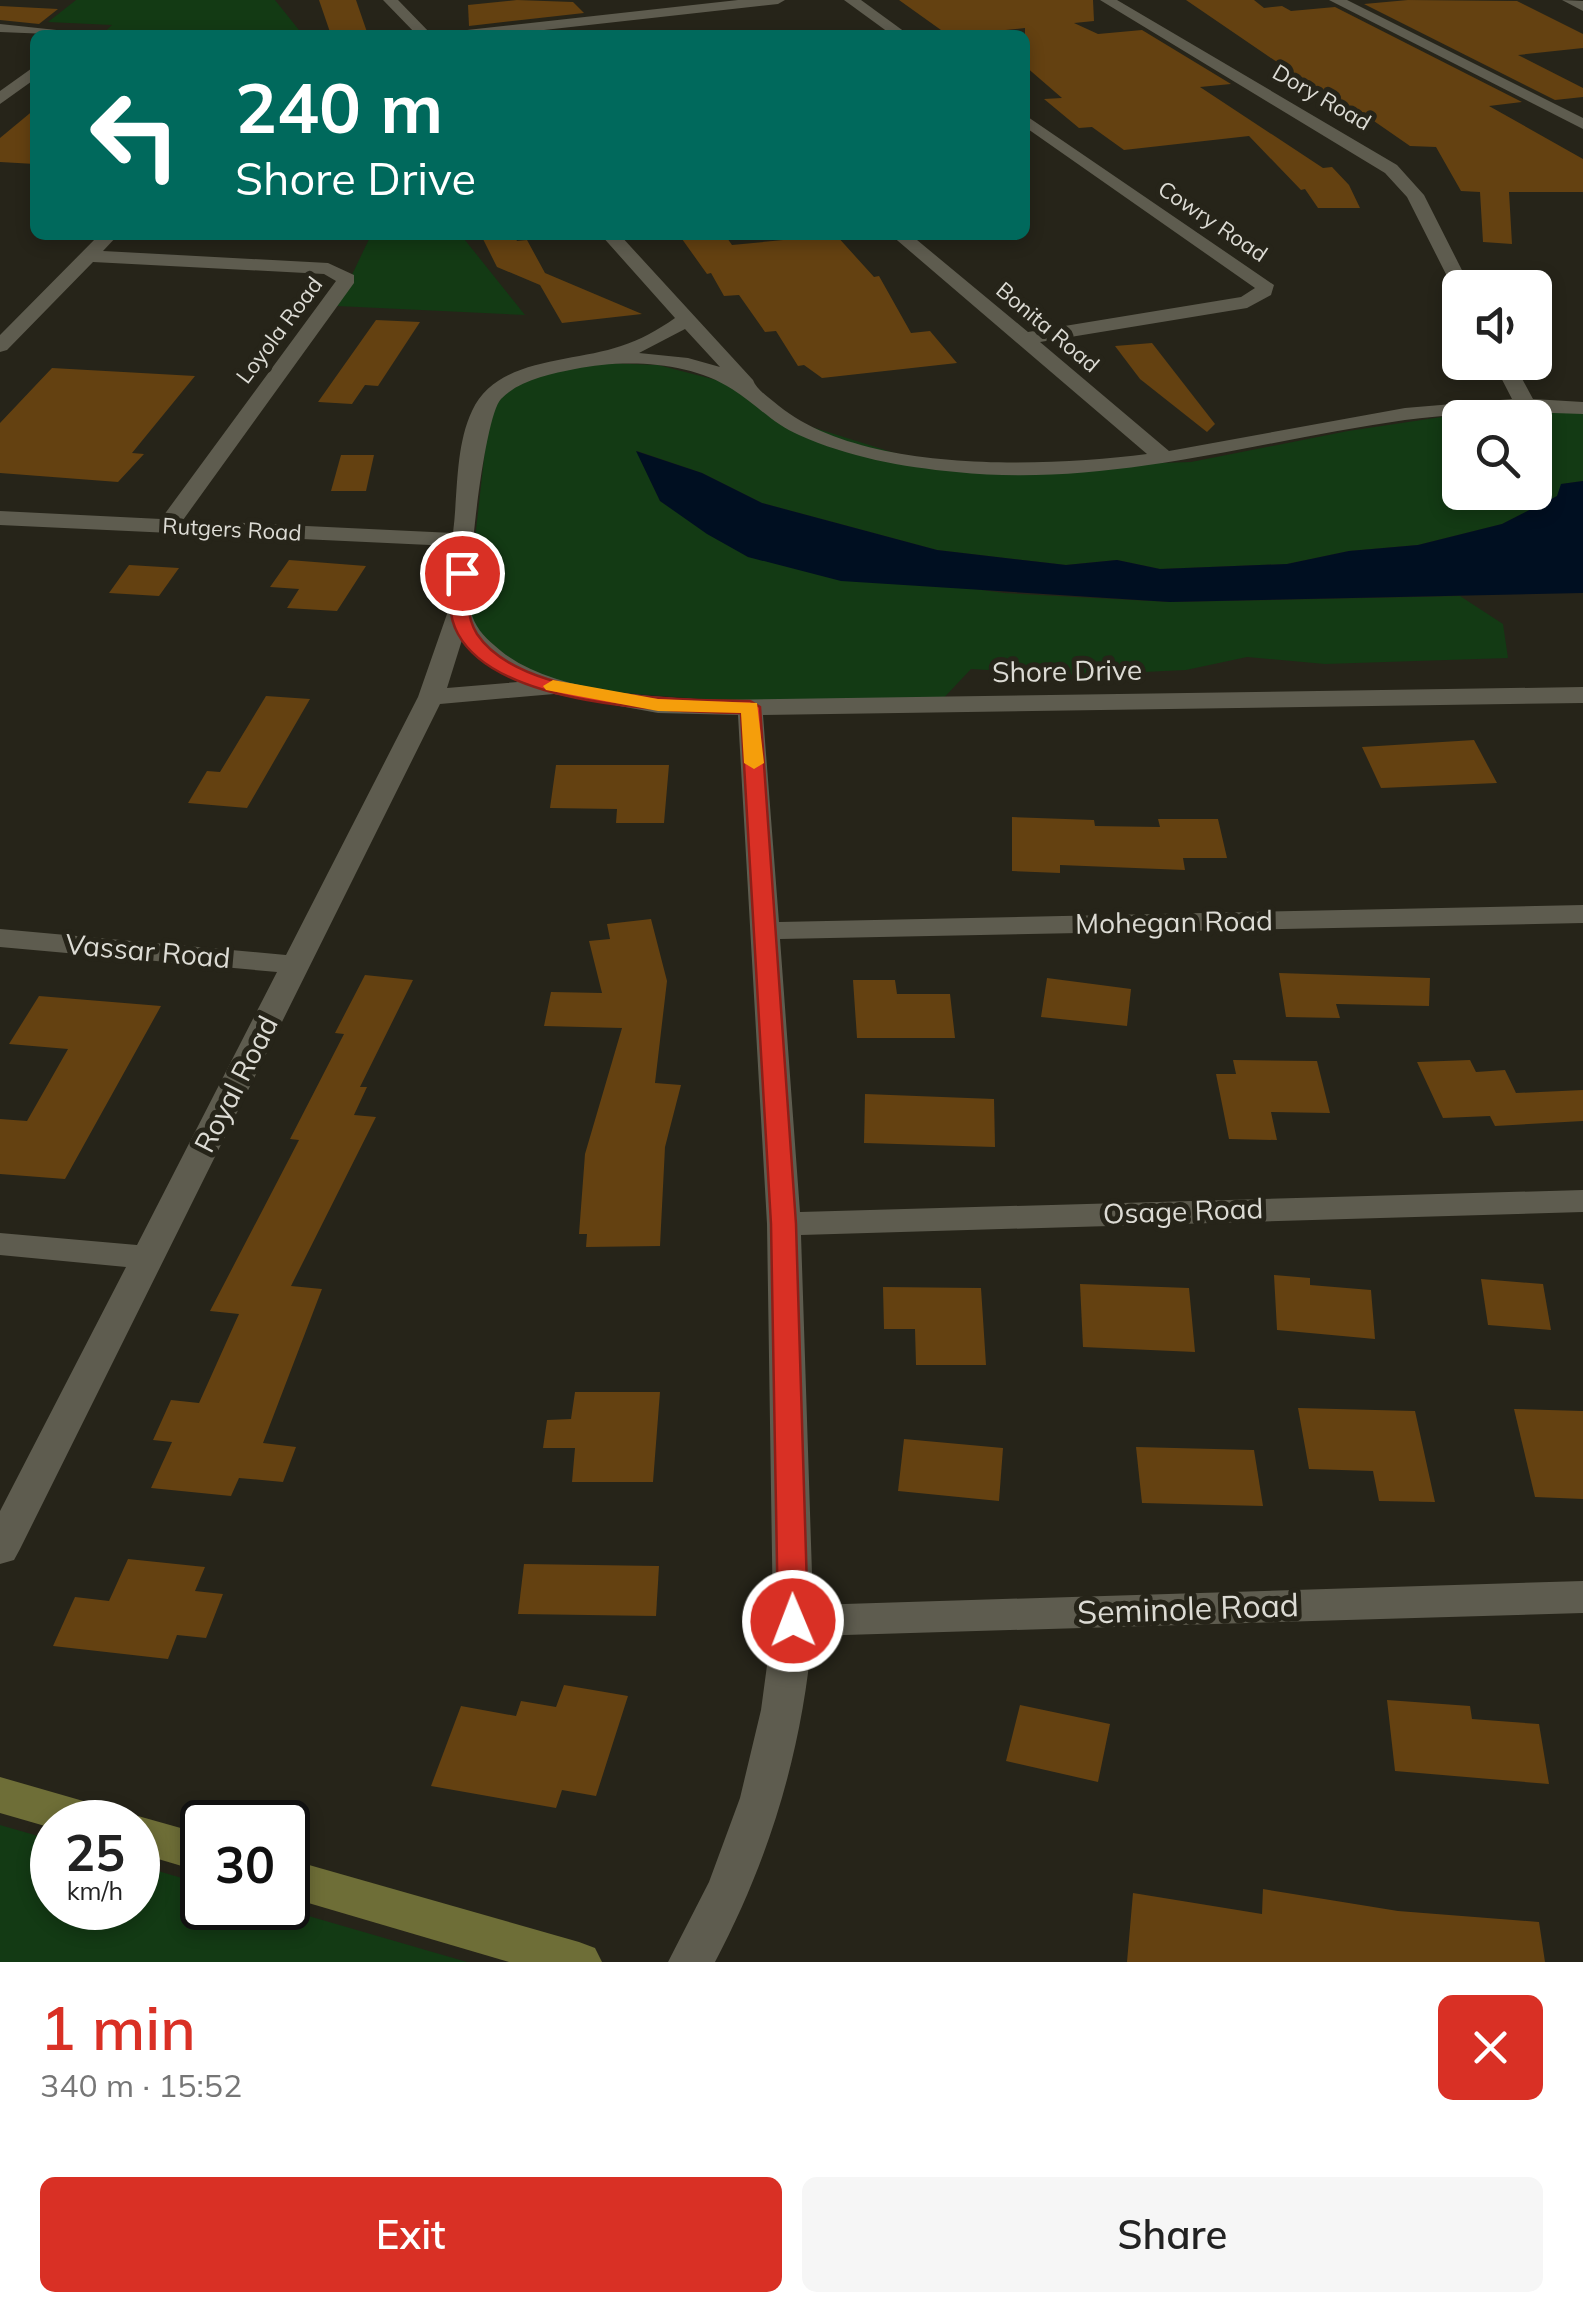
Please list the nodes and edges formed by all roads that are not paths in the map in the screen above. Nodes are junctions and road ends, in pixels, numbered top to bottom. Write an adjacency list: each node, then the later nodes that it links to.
1 (390, 0): 11 (street)
2 (620, 0): 9 (street)
3 (778, 0): 9 (street)
4 (851, 0): 14 (street)
5 (1107, 0): 24 (street, Dory Road)
6 (1336, 0): 19 (street)
7 (1568, 0): 8 (street)
8 (1583, 6)
9 (639, 16): 12 (street); 13 (street)
10 (0, 28): 15 (street)
11 (420, 30)
12 (506, 30)
13 (656, 30)
14 (895, 30)
15 (30, 31)
16 (28, 83): 17 (street)
17 (0, 100)
18 (1030, 123): 26 (street, Cowry Road)
19 (1583, 124)
20 (104, 240): 23 (street)
21 (615, 240): 25 (street)
22 (906, 240): 26 (street, Bonita Road)
23 (88, 256): 27 (street); 35 (street, Loyola Road)
24 (1453, 270)
25 (687, 318): 28 (street); 29 (street)
26 (1023, 338): 33 (street, Bonita Road)
27 (0, 346)
28 (597, 360): 29 (street); 36 (street)
29 (757, 398): 33 (street)
30 (1552, 406): 31 (street)
31 (1583, 408)
32 (1442, 410): 33 (street)
33 (1164, 456)
34 (0, 518): 35 (street, Rutgers Road)
35 (168, 525): 36 (street, Rutgers Road)
36 (465, 540): 37 (street)
37 (459, 614): 38 (street, Shore Drive); 40 (street, Royal Road)
38 (554, 686): 40 (street, Shore Drive); 41 (street, Shore Drive)
39 (1583, 695): 41 (street, Shore Drive)
40 (431, 697): 45 (street, Royal Road)
41 (750, 707): 43 (street)
42 (1583, 914): 43 (street, Mohegan Road)
43 (765, 931): 47 (street)
44 (0, 938): 45 (street, Vassar Road)
45 (296, 966): 49 (street, Royal Road)
46 (1583, 1201): 47 (street, Osage Road)
47 (784, 1224): 52 (street)
48 (0, 1244): 49 (street)
49 (147, 1257): 50 (street, Royal Road)
50 (0, 1549)
51 (1583, 1597): 52 (street, Seminole Road)
52 (793, 1621): 57 (street)
53 (0, 1795): 54 (street)
54 (30, 1803)
55 (310, 1884): 56 (street)
56 (579, 1962)
57 (691, 1962)

